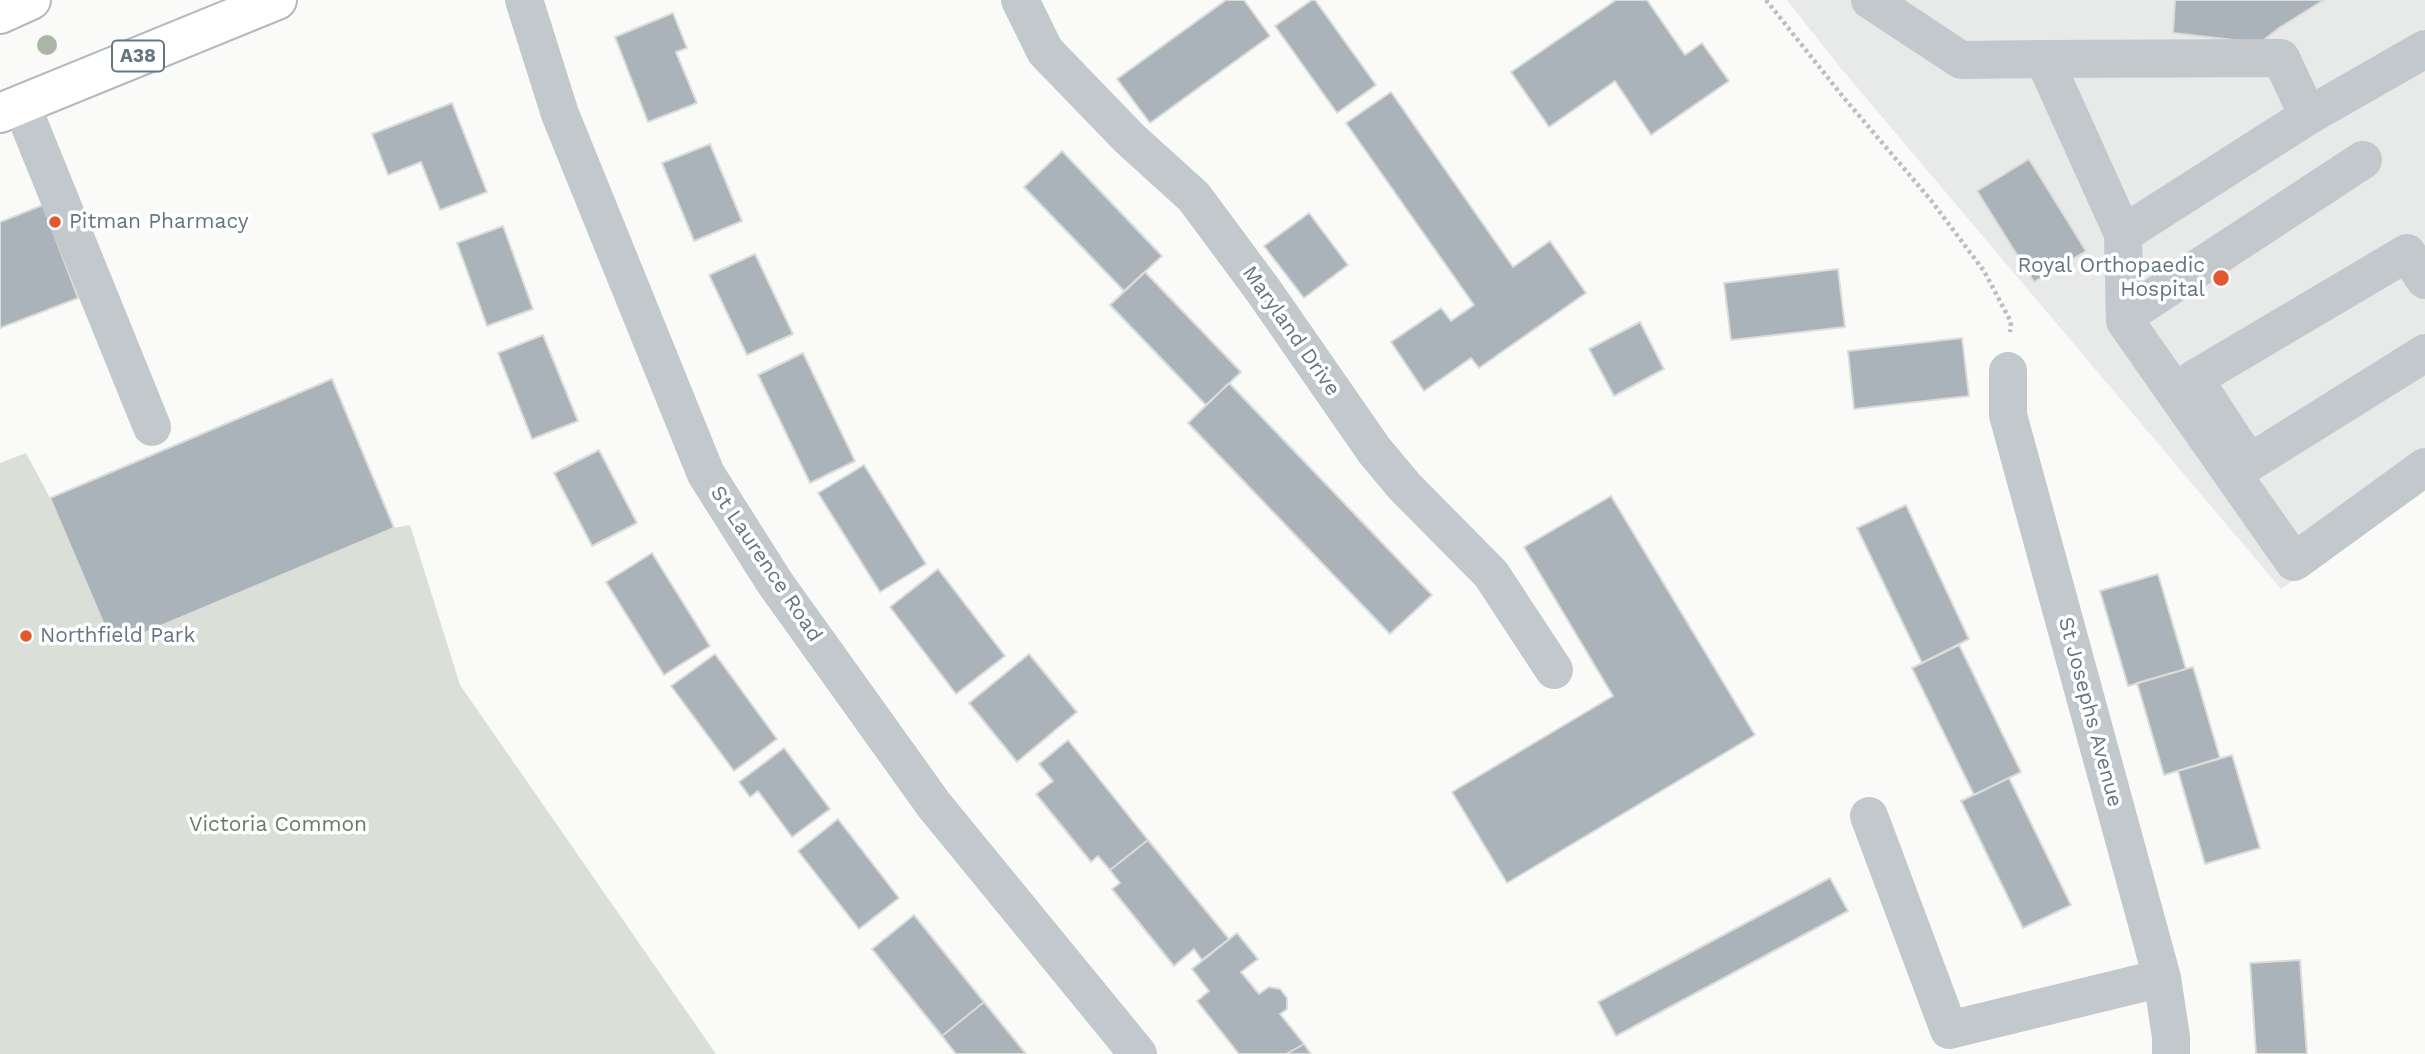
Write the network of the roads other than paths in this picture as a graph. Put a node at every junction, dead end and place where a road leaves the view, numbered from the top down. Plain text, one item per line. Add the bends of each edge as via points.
1 (31, 0) edge
2 (277, 0) edge
3 (524, 0) edge
4 (1020, 0) edge
5 (1870, 0) edge
6 (0, 14) edge
7 (2425, 49) edge
8 (2044, 59) junction
9 (10, 108) edge
10 (2308, 116) junction
11 (2363, 160) dead end
12 (2144, 227) junction
13 (2425, 280) edge
14 (2125, 316) junction
15 (2425, 353) edge
16 (2008, 371) road end
17 (2185, 385) junction
18 (152, 427) dead end
19 (2425, 467) edge
20 (1554, 670) dead end
21 (1869, 817) dead end
22 (2162, 978) junction
23 (1954, 1042) edge
24 (1138, 1054) edge
25 (2171, 1054) edge

1 - 6 highway
2 - 9 highway, A38
3 - 24 street, St Laurence Road via 560,114 706,474 775,583 934,805
4 - 20 street, Maryland Drive via 1045,51 1194,197 1374,450 1491,574
5 - 8 street via 1961,60
7 - 10 street
8 - 10 street via 2281,58
8 - 12 street
9 - 18 street
10 - 12 street
11 - 14 street
12 - 14 street
13 - 17 street via 2407,253
14 - 17 street
15 - 17 street via 2249,463
16 - 22 street, St Josephs Avenue via 2008,415
17 - 19 street via 2294,562
21 - 23 street
22 - 23 street
22 - 25 street, St Josephs Avenue

